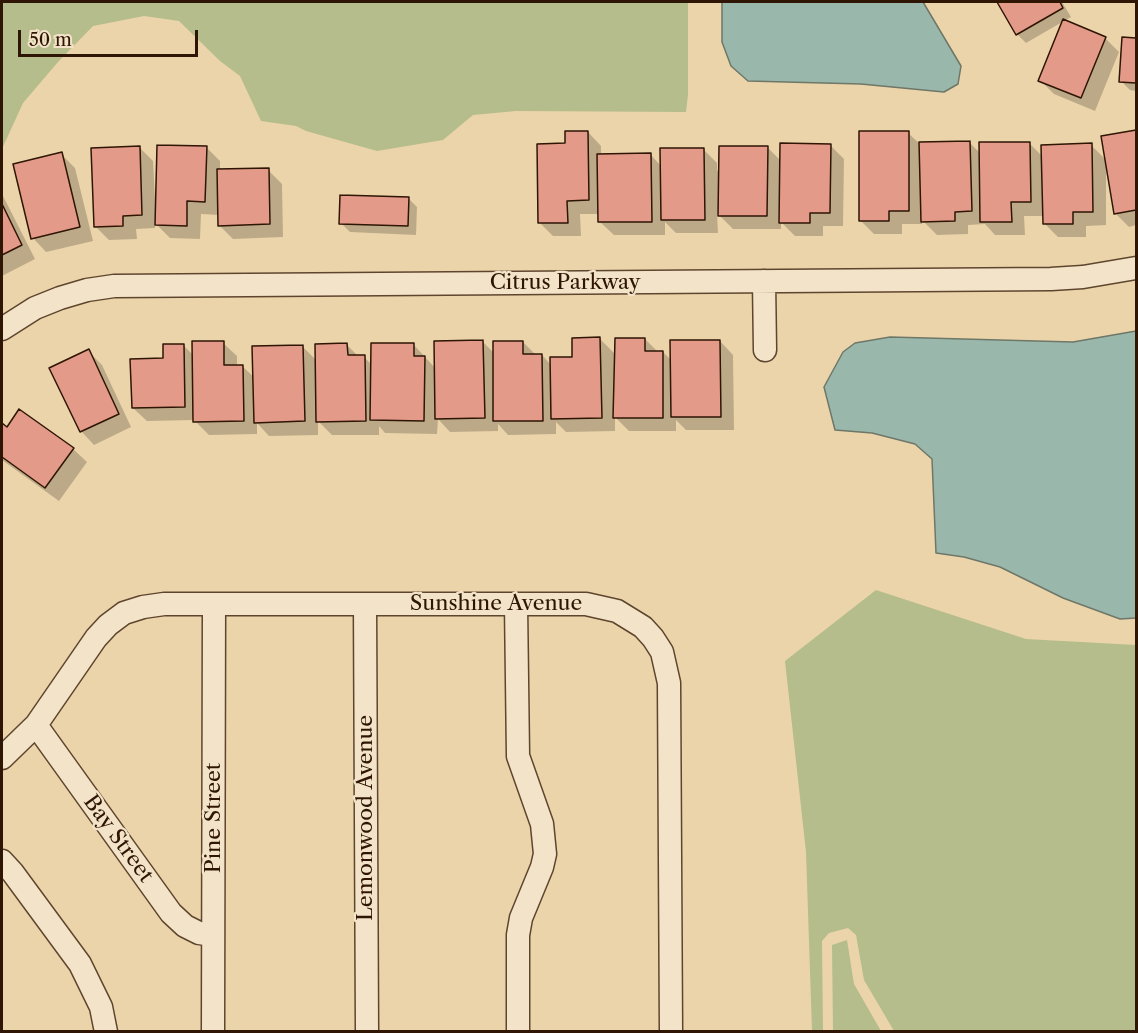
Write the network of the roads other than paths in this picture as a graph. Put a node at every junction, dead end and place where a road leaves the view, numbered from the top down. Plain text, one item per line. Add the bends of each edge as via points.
1 (1137, 268) edge
2 (764, 281) junction
3 (2, 329) edge
4 (765, 350) dead end
5 (365, 603) junction
6 (516, 603) junction
7 (214, 604) junction
8 (36, 725) junction
9 (2, 758) edge
10 (2, 861) edge
11 (213, 935) junction
12 (106, 1032) edge
13 (213, 1032) edge
14 (367, 1032) edge
15 (518, 1032) edge
16 (671, 1032) edge

1 - 2 street, Citrus Parkway via 1052,279
2 - 3 street, Citrus Parkway via 114,286 60,298 34,308
2 - 4 street
5 - 6 street, Sunshine Avenue
5 - 7 street, Sunshine Avenue
5 - 14 street, Lemonwood Avenue
6 - 15 street via 518,756 542,824 545,854 518,935
6 - 16 street, Sunshine Avenue via 603,606 643,627 662,652 669,683
7 - 8 street, Sunshine Avenue via 164,604 124,614 96,638
7 - 11 street, Pine Street
8 - 9 street, Sunshine Avenue
8 - 11 street, Bay Street via 171,913 185,926
10 - 12 street via 80,964 101,1007
11 - 13 street, Pine Street

